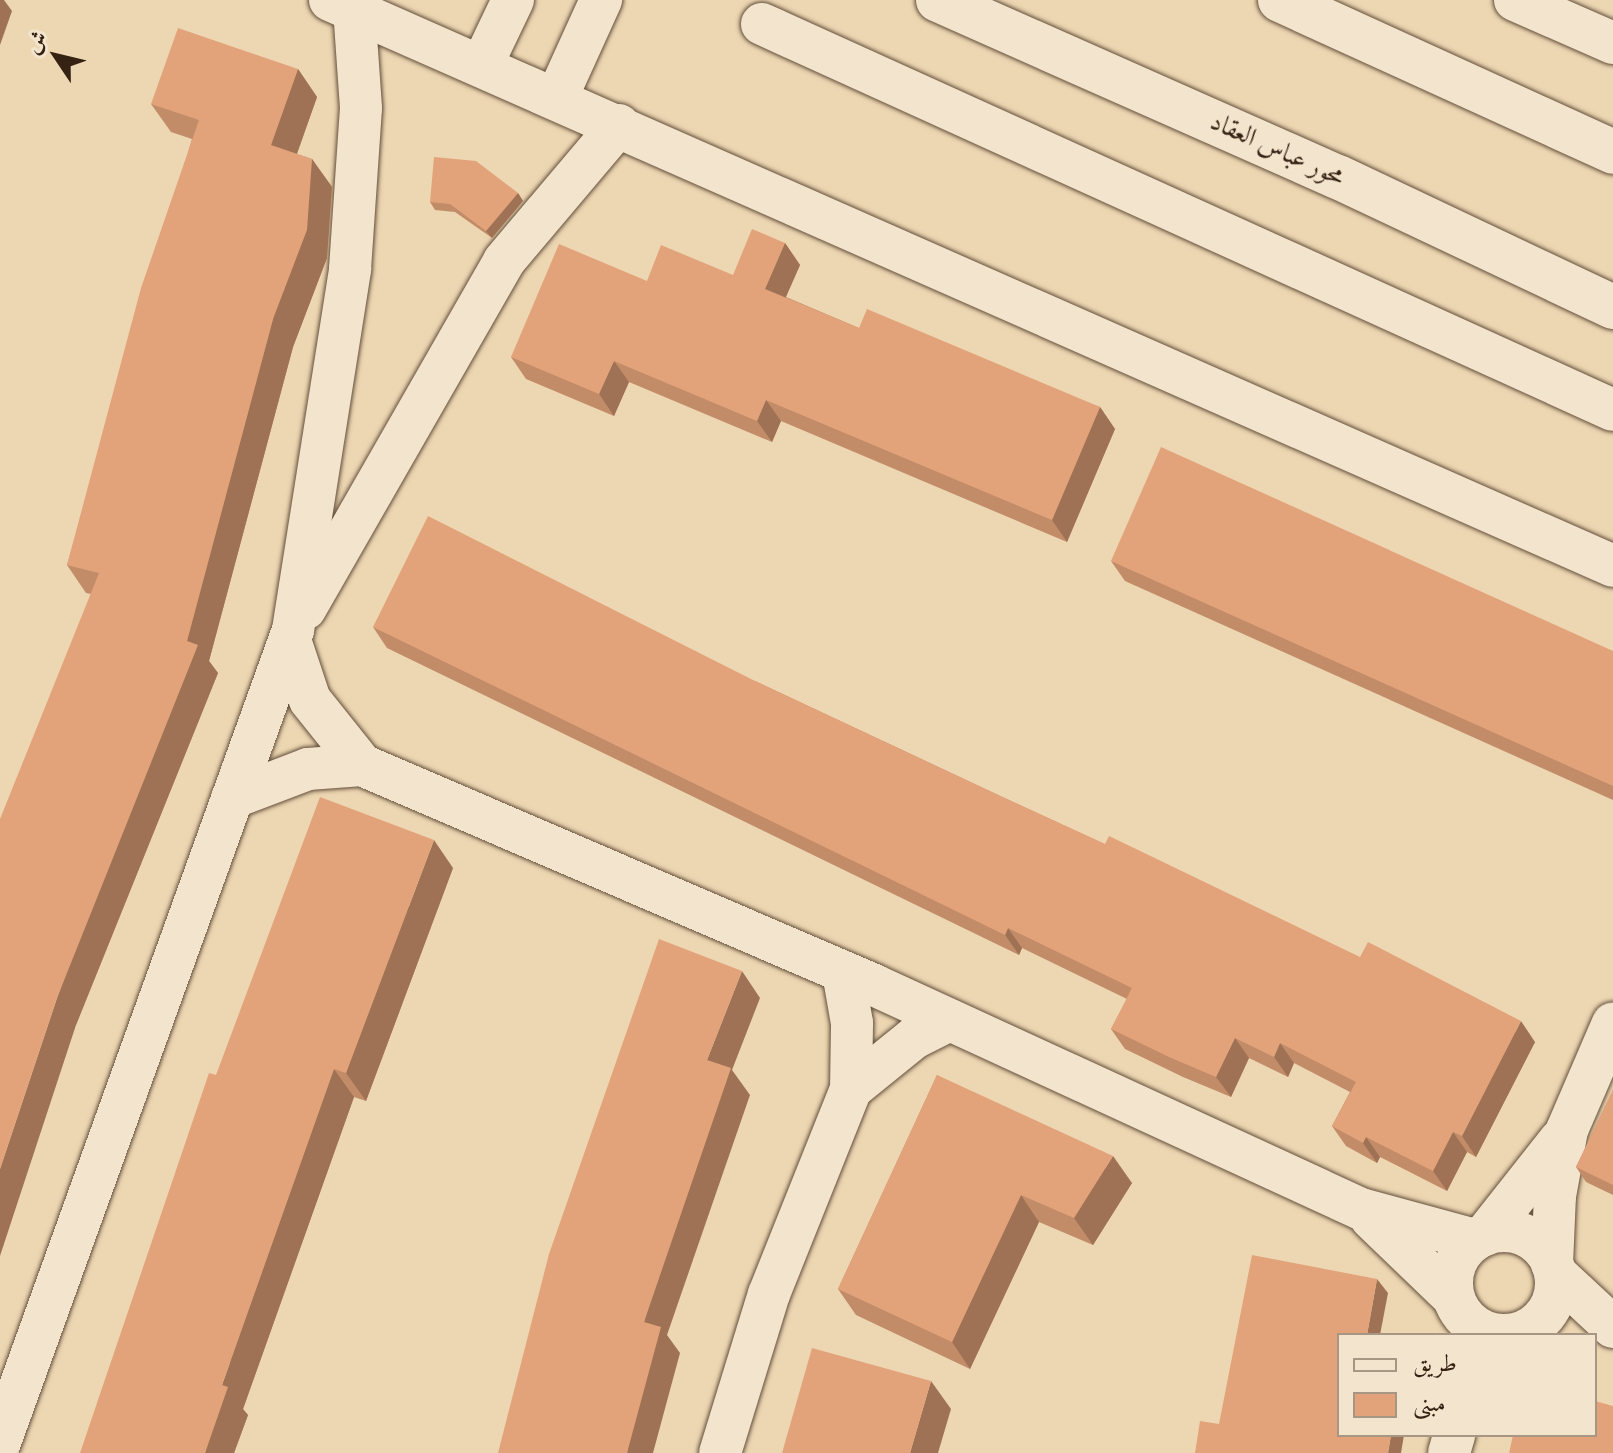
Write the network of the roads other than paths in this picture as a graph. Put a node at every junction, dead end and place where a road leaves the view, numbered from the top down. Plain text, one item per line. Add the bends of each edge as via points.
1 (513, 0) edge
2 (601, 0) edge
3 (938, 0) edge
4 (1280, 0) edge
5 (1515, 0) edge
6 (342, 4) edge
7 (762, 24) dead end
8 (1613, 43) edge
9 (482, 65) junction
10 (557, 97) junction
11 (619, 125) junction
12 (1613, 152) edge
13 (1613, 307) edge
14 (1613, 410) edge
15 (1613, 566) edge
16 (291, 635) junction
17 (362, 765) junction
18 (232, 798) junction
19 (843, 972) junction
20 (950, 1020) junction
21 (1613, 1023) edge
22 (851, 1089) junction
23 (1567, 1130) junction
24 (1361, 1209) junction
25 (1480, 1237) junction
26 (1554, 1269) junction
27 (1457, 1313) edge
28 (1613, 1327) edge
29 (1529, 1329) edge
30 (1565, 1333) edge
31 (0, 1442) edge
32 (720, 1453) edge

1 - 9 street
2 - 10 street
3 - 13 main road, محور عباس العقاد via 1338,177
4 - 12 main road
5 - 8 street
6 - 9 street
6 - 16 street via 361,108 350,269
7 - 14 street
9 - 10 street
10 - 11 street
11 - 15 street
11 - 16 street via 504,261
16 - 17 street via 310,700
16 - 18 street
17 - 18 street via 308,769
17 - 19 street
18 - 31 street
19 - 20 street
19 - 22 street via 852,1023
20 - 22 street via 914,1038
20 - 24 street
21 - 23 street
22 - 32 street via 769,1294
23 - 25 street
23 - 26 street via 1555,1196
24 - 25 street
24 - 27 street
25 - 26 street via 1524,1235 1541,1247
25 - 27 street via 1455,1265
26 - 28 street
26 - 29 street via 1553,1301
27 - 29 street via 1489,1333
29 - 30 street

